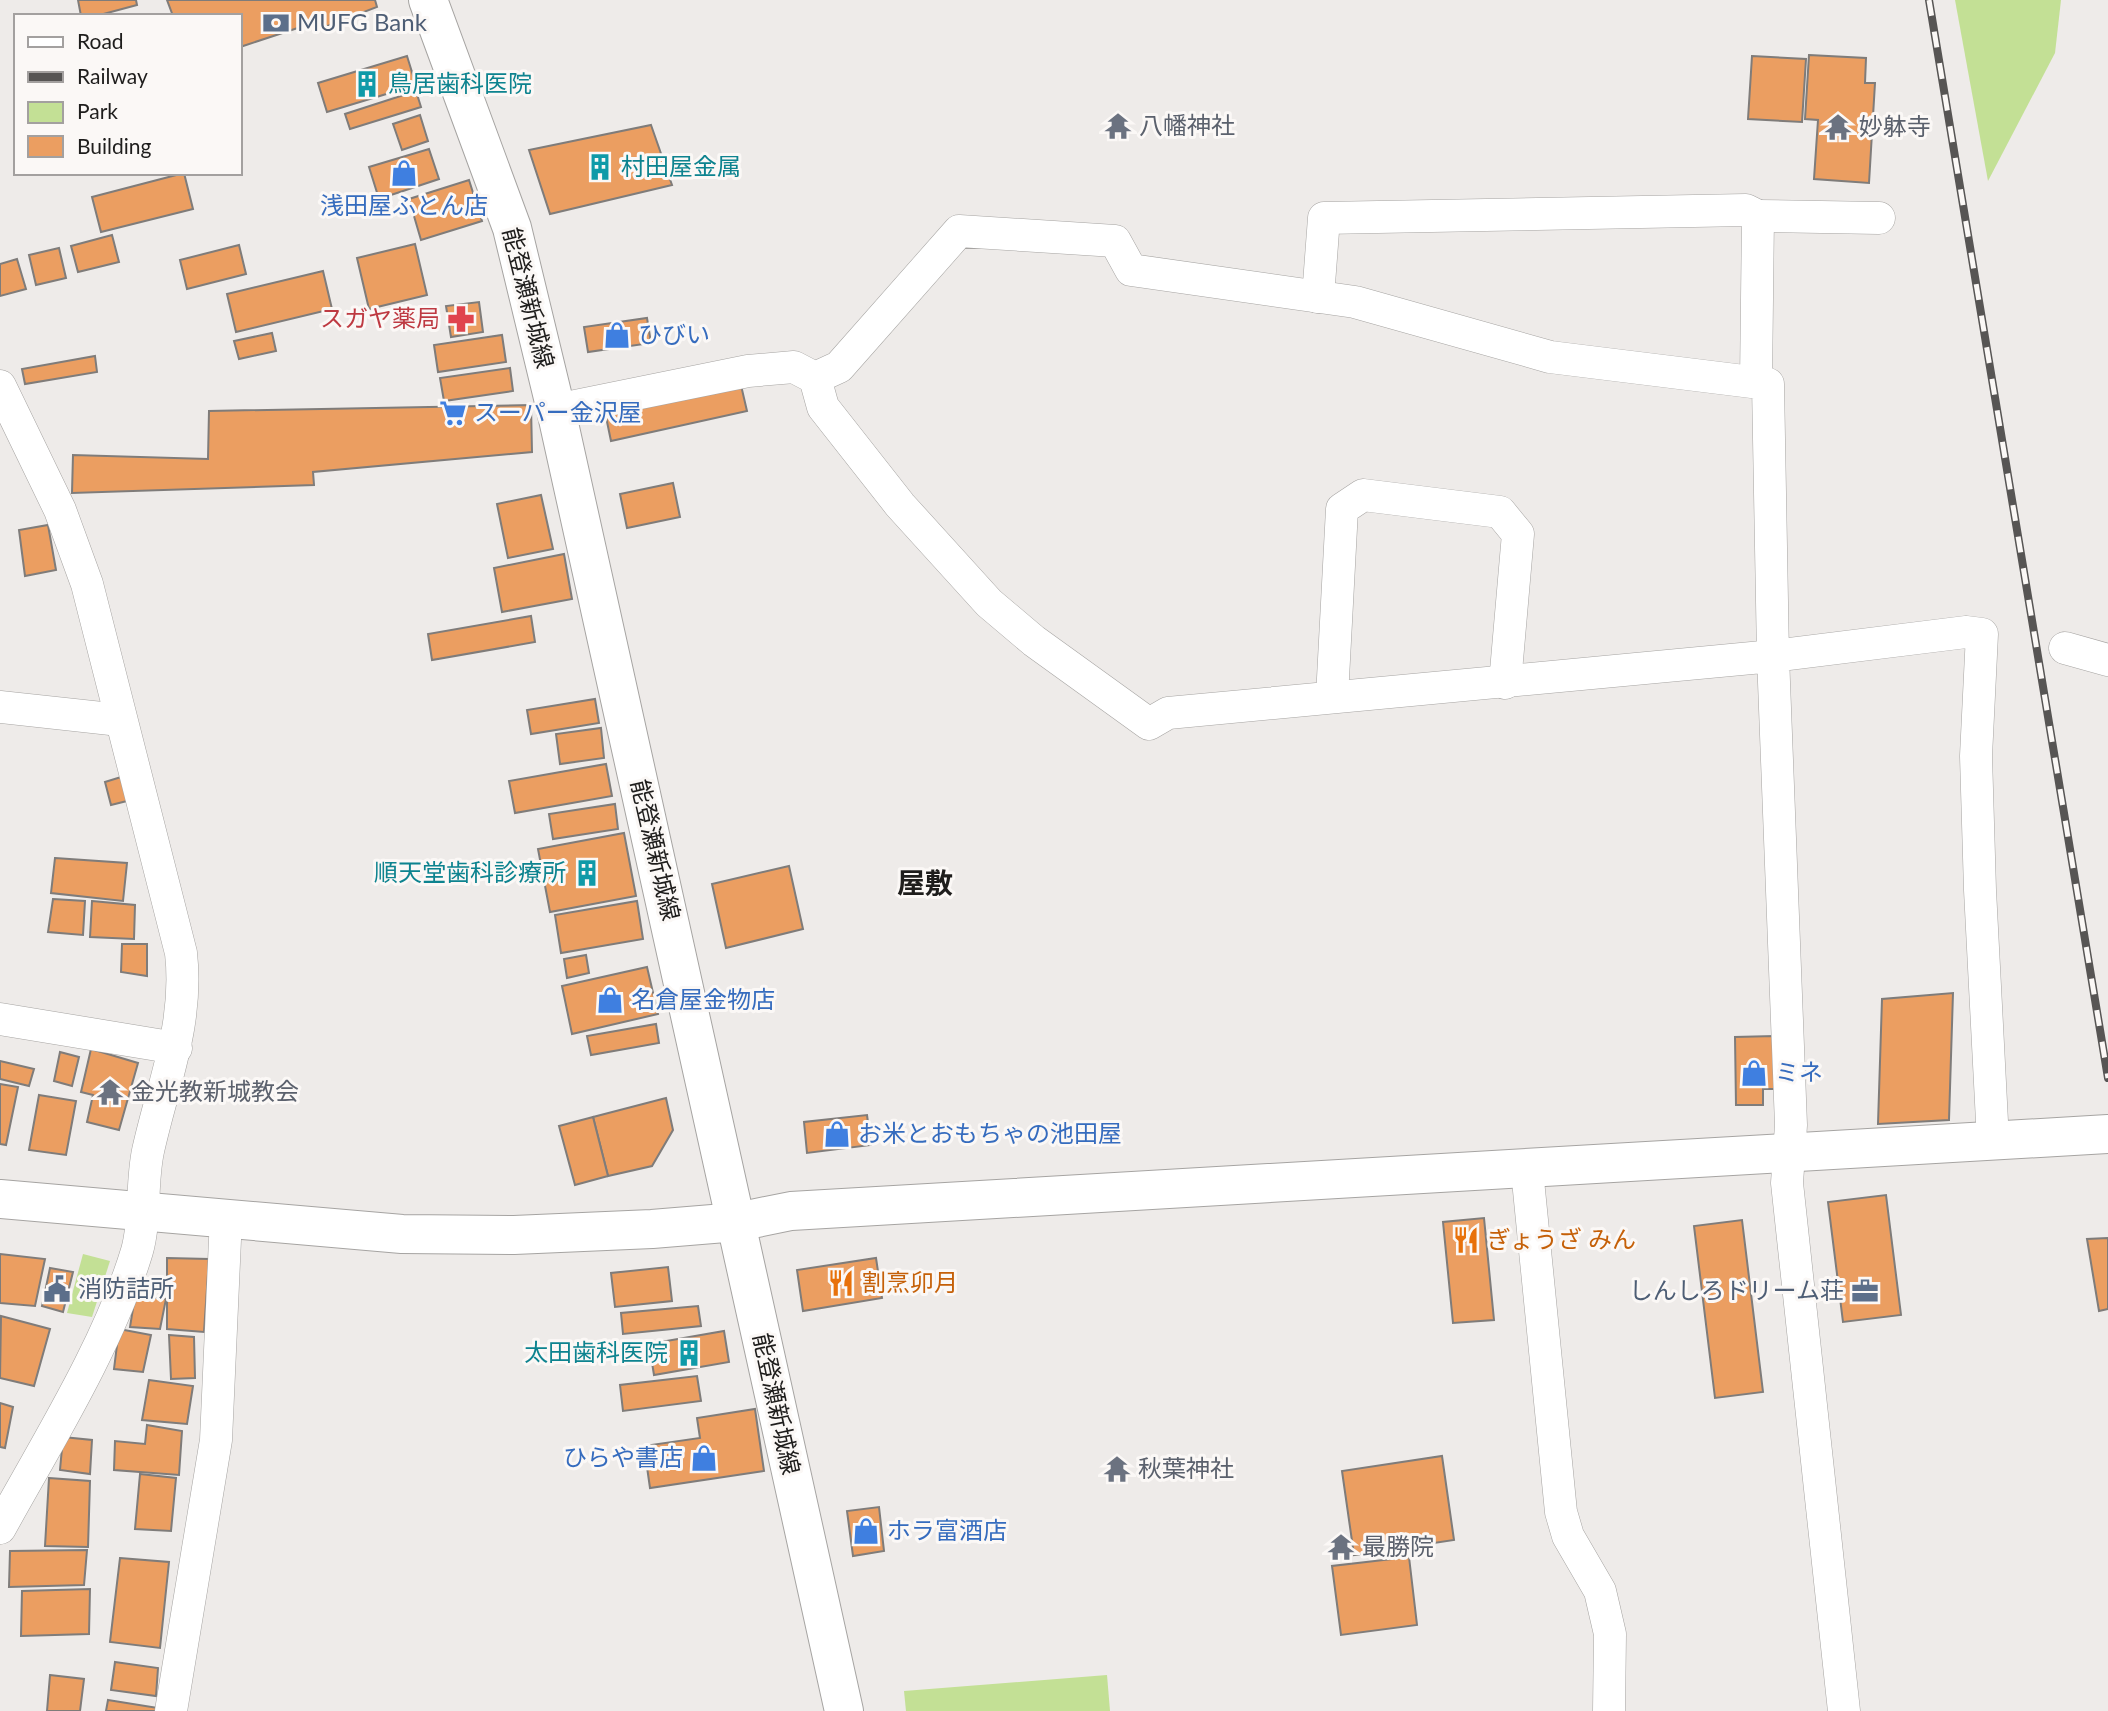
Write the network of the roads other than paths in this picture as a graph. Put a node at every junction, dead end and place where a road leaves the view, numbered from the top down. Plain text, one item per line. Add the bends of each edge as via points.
1 (428, 0) edge
2 (1758, 216) junction
3 (1878, 218) dead end
4 (1318, 297) junction
5 (815, 378) junction
6 (1756, 382) junction
7 (0, 386) edge
8 (556, 410) junction
9 (2065, 648) dead end
10 (1773, 656) junction
11 (2108, 660) edge
12 (1505, 683) junction
13 (1332, 697) junction
14 (0, 707) edge
15 (120, 720) junction
16 (0, 1019) edge
17 (176, 1048) junction
18 (2108, 1134) edge
19 (1993, 1141) junction
20 (1789, 1155) junction
21 (1527, 1170) junction
22 (0, 1199) edge
23 (143, 1211) junction
24 (226, 1217) junction
25 (737, 1222) junction
26 (0, 1528) edge
27 (171, 1711) edge
28 (844, 1711) edge
29 (1609, 1711) edge
30 (1844, 1711) edge

1 - 8 street, 能登瀬新城線 via 512,228
2 - 3 street
2 - 4 street via 1746,210 1324,218
2 - 6 street
4 - 5 street via 1131,270 1115,241 959,232 839,367
4 - 6 street via 1355,302 1550,357
5 - 8 street via 794,367 748,371
5 - 13 street via 823,407 900,505 989,603 1149,724 1168,713
6 - 10 street via 1768,384
7 - 15 street via 60,510 87,584
8 - 25 street, 能登瀬新城線
9 - 11 street
10 - 12 street
10 - 19 street via 1966,632 1982,634 1976,755
10 - 20 street
12 - 13 street
12 - 13 street via 1518,534 1500,512 1363,495 1342,509
14 - 15 street
15 - 17 street via 181,953 185,988
16 - 17 street
17 - 23 street via 148,1153
18 - 19 street
19 - 20 street
20 - 21 street
20 - 30 street via 1787,1183
21 - 25 street via 791,1211
21 - 29 street via 1561,1512 1567,1536 1600,1591 1609,1634
22 - 23 street
23 - 24 street
23 - 26 street via 137,1250 113,1312 66,1410
24 - 25 street via 402,1234 514,1235
24 - 27 street via 216,1440
25 - 28 street, 能登瀬新城線

